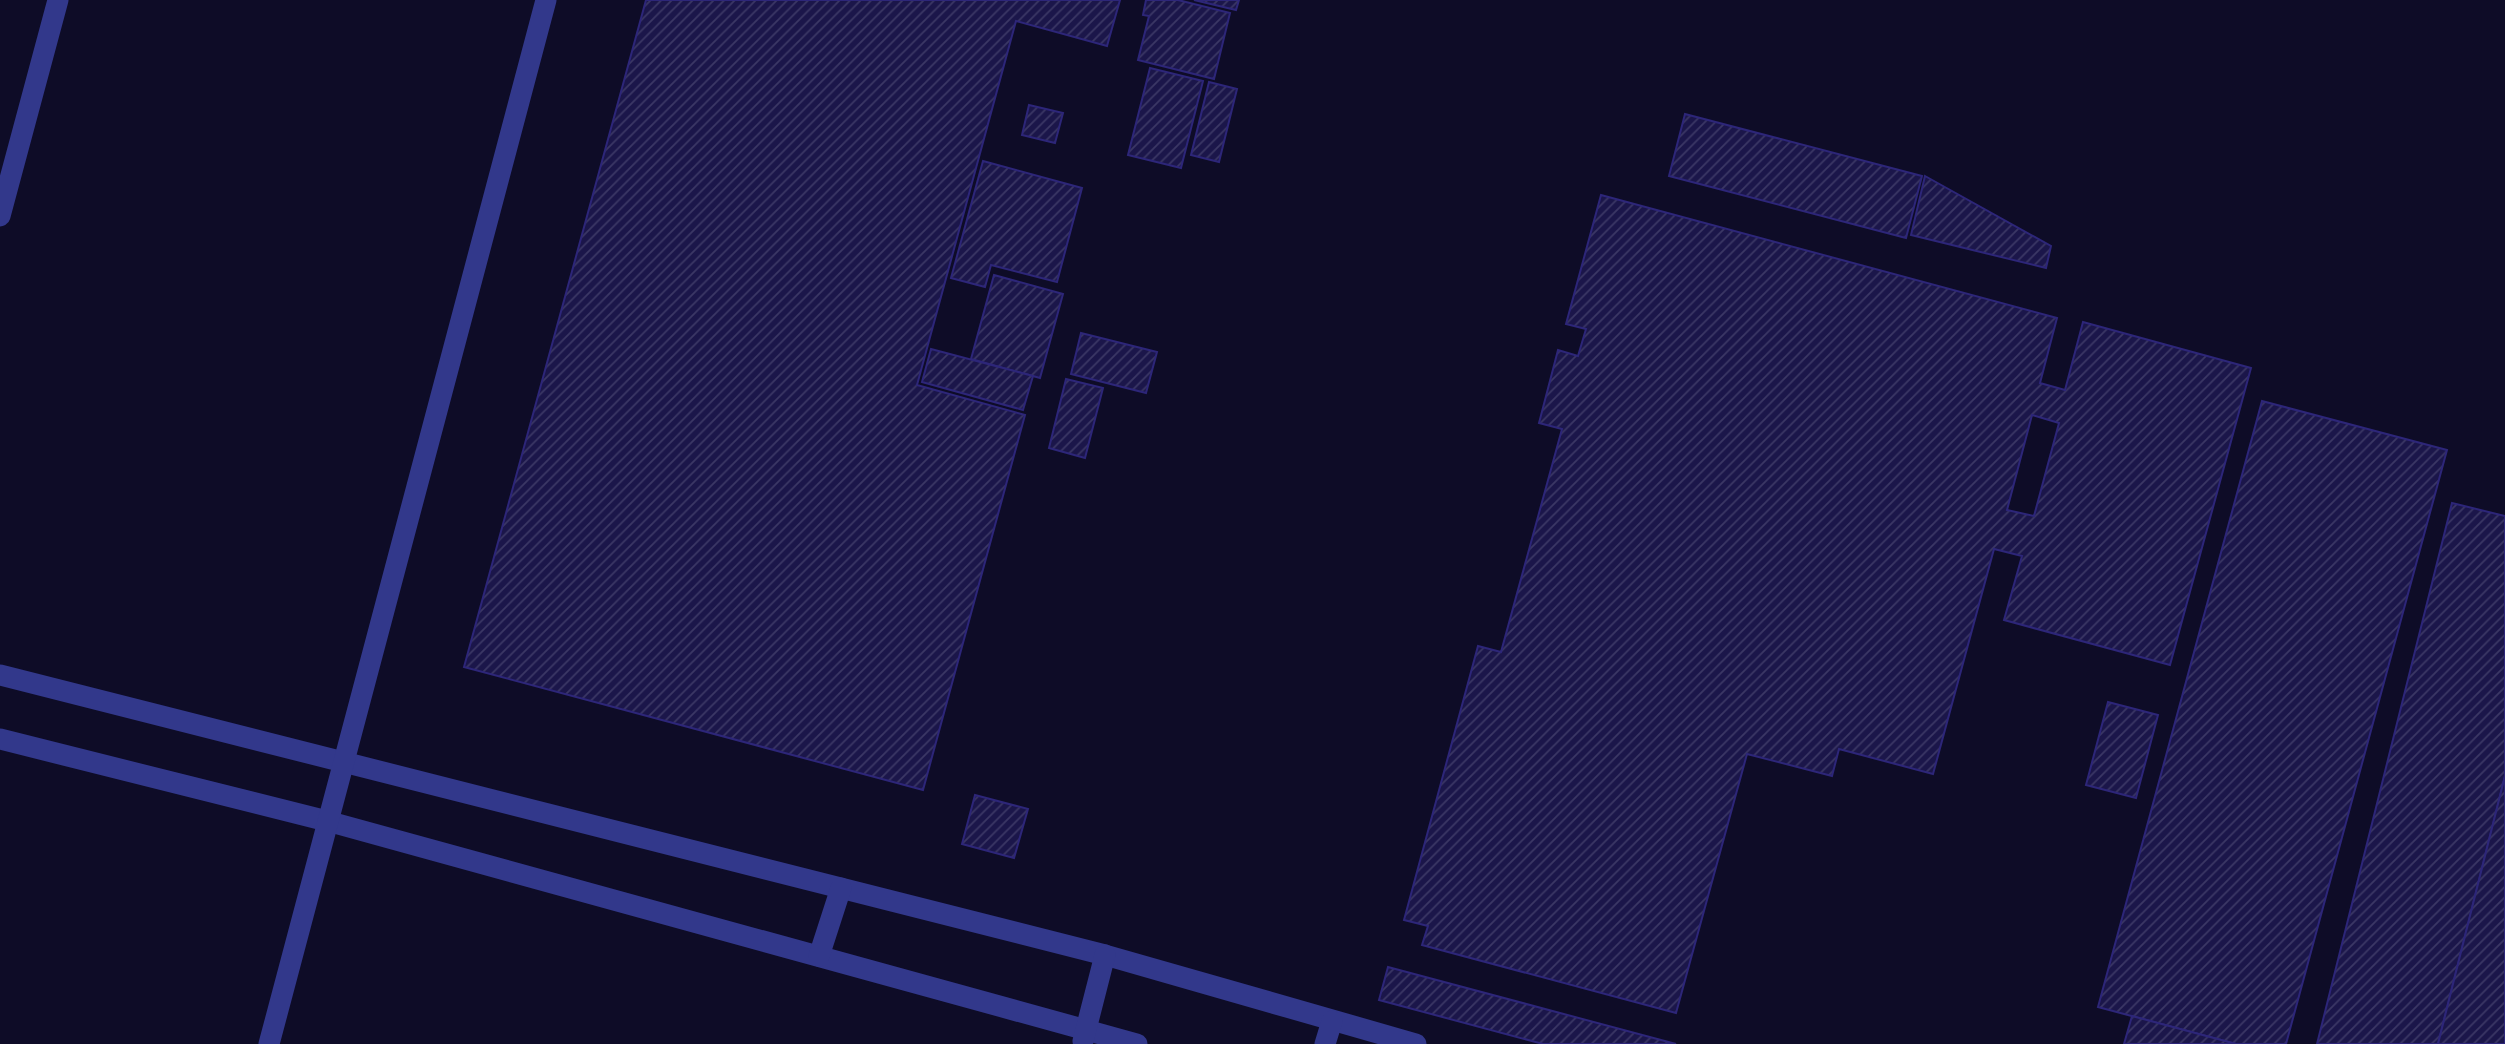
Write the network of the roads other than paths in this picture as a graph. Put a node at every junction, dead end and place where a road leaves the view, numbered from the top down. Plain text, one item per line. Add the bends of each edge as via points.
1 (58, 0) edge
2 (546, 0) edge
3 (0, 216) edge
4 (0, 675) edge
5 (0, 739) edge
6 (343, 763) junction
7 (327, 821) junction
8 (841, 888) junction
9 (1105, 955) junction
10 (819, 956) junction
11 (1332, 1021) junction
12 (1084, 1037) edge
13 (269, 1044) edge
14 (1137, 1044) edge
15 (1325, 1044) edge
16 (1416, 1044) edge

1 - 3 street
2 - 6 street
4 - 6 street
5 - 7 street
6 - 7 street
6 - 8 street
7 - 10 street
7 - 13 street
8 - 9 street
8 - 10 street
9 - 11 street
9 - 12 street
10 - 12 street
11 - 15 street
11 - 16 street
12 - 14 street

